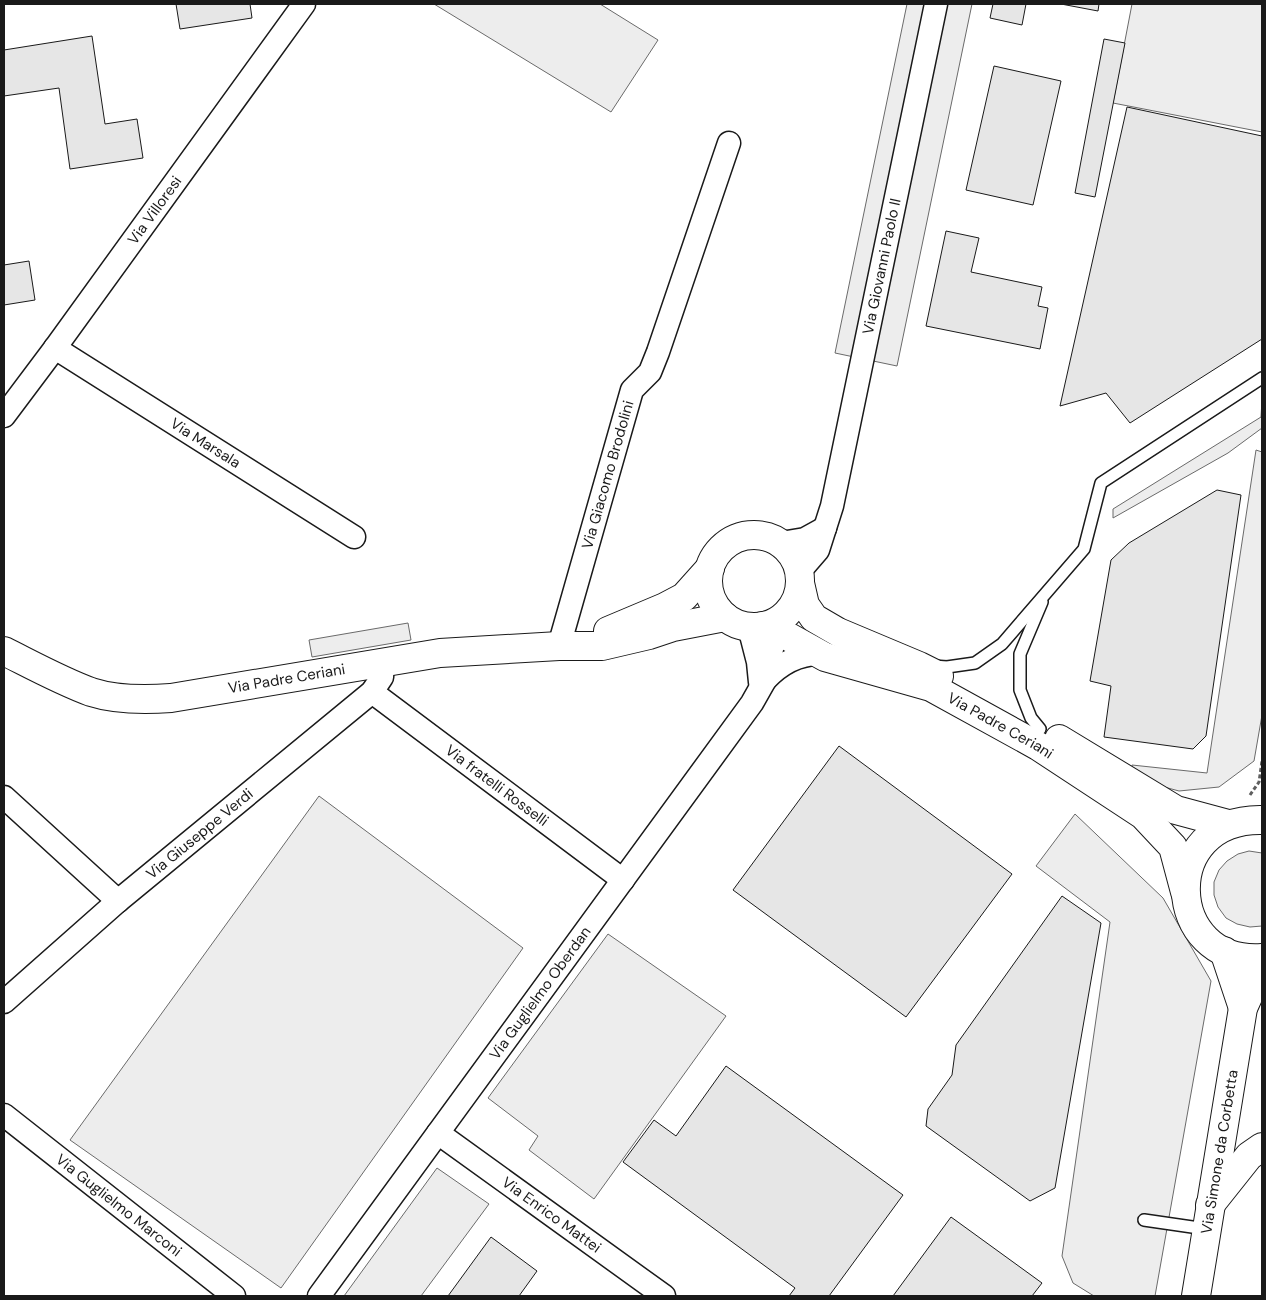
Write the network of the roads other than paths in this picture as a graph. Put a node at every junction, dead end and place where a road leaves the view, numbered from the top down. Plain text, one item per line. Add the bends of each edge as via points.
1 (304, 4) edge
2 (936, 4) edge
3 (729, 143) dead end
4 (55, 348) junction
5 (1262, 378) edge
6 (4, 416) edge
7 (825, 528) junction
8 (354, 537) dead end
9 (781, 543) junction
10 (710, 568) junction
11 (800, 578) junction
12 (1047, 591) junction
13 (759, 624) junction
14 (568, 646) junction
15 (4, 651) edge
16 (819, 654) junction
17 (383, 662) junction
18 (920, 666) junction
19 (763, 684) junction
20 (372, 692) junction
21 (1040, 729) junction
22 (4, 796) edge
23 (1250, 817) edge
24 (623, 880) junction
25 (1185, 892) junction
26 (118, 901) junction
27 (1224, 952) junction
28 (1262, 958) edge
29 (1262, 966) edge
30 (4, 1002) edge
31 (1243, 1008) junction
32 (4, 1115) edge
33 (438, 1133) junction
34 (1262, 1147) edge
35 (1208, 1217) junction
36 (1144, 1220) dead end
37 (234, 1296) edge
38 (319, 1296) edge
39 (664, 1296) edge
40 (1196, 1296) edge

1 - 4 street, Via Villoresi
2 - 7 street, Via Giovanni Paolo II
3 - 14 street, Via Giacomo Brodolini via 658,352 650,372 632,390
4 - 6 street, Via Villoresi
4 - 8 street, Via Marsala
5 - 12 lane via 1101,483 1084,549
7 - 9 street via 805,539
7 - 11 street, Via Giovanni Paolo II via 818,550
9 - 10 street via 759,535 737,538 719,551
9 - 11 street via 796,561
10 - 13 street via 708,582 716,607
10 - 14 street, Via Padre Ceriani via 684,597
11 - 13 street via 795,602
11 - 18 street, Via Padre Ceriani via 805,605 814,618 838,632
12 - 18 lane via 1002,644 975,663
12 - 21 lane via 1020,654 1020,690 1031,718
13 - 14 street, Via Padre Ceriani via 673,627 610,644
13 - 16 street, Via Padre Ceriani
13 - 19 street via 758,662
14 - 17 street, Via Padre Ceriani via 440,653
15 - 17 street, Via Padre Ceriani via 92,692 147,700
16 - 19 street, Via Guglielmo Oberdan via 807,654 788,661
16 - 25 street, Via Padre Ceriani via 931,687 1038,746 1143,815 1173,847
17 - 20 street, Via Giuseppe Verdi via 382,677
18 - 21 street, Via Padre Ceriani
19 - 24 street, Via Guglielmo Oberdan
20 - 24 street, Via fratelli Rosselli
20 - 26 street, Via Giuseppe Verdi
21 - 23 street, Via Padre Ceriani via 1176,810
22 - 26 street
23 - 25 street via 1213,833 1201,844 1186,875
24 - 33 street, Via Guglielmo Oberdan
25 - 27 street, Via Padre Ceriani via 1190,914 1201,933
26 - 30 street, Via Giuseppe Verdi
27 - 28 street
27 - 31 street, Via Simone da Corbetta
29 - 31 street, Via Simone da Corbetta
31 - 35 street, Via Simone da Corbetta
32 - 37 street, Via Guglielmo Marconi
33 - 38 street, Via Guglielmo Oberdan
33 - 39 street, Via Enrico Mattei
34 - 35 street via 1250,1156
35 - 36 lane
35 - 40 street, Via Simone da Corbetta

